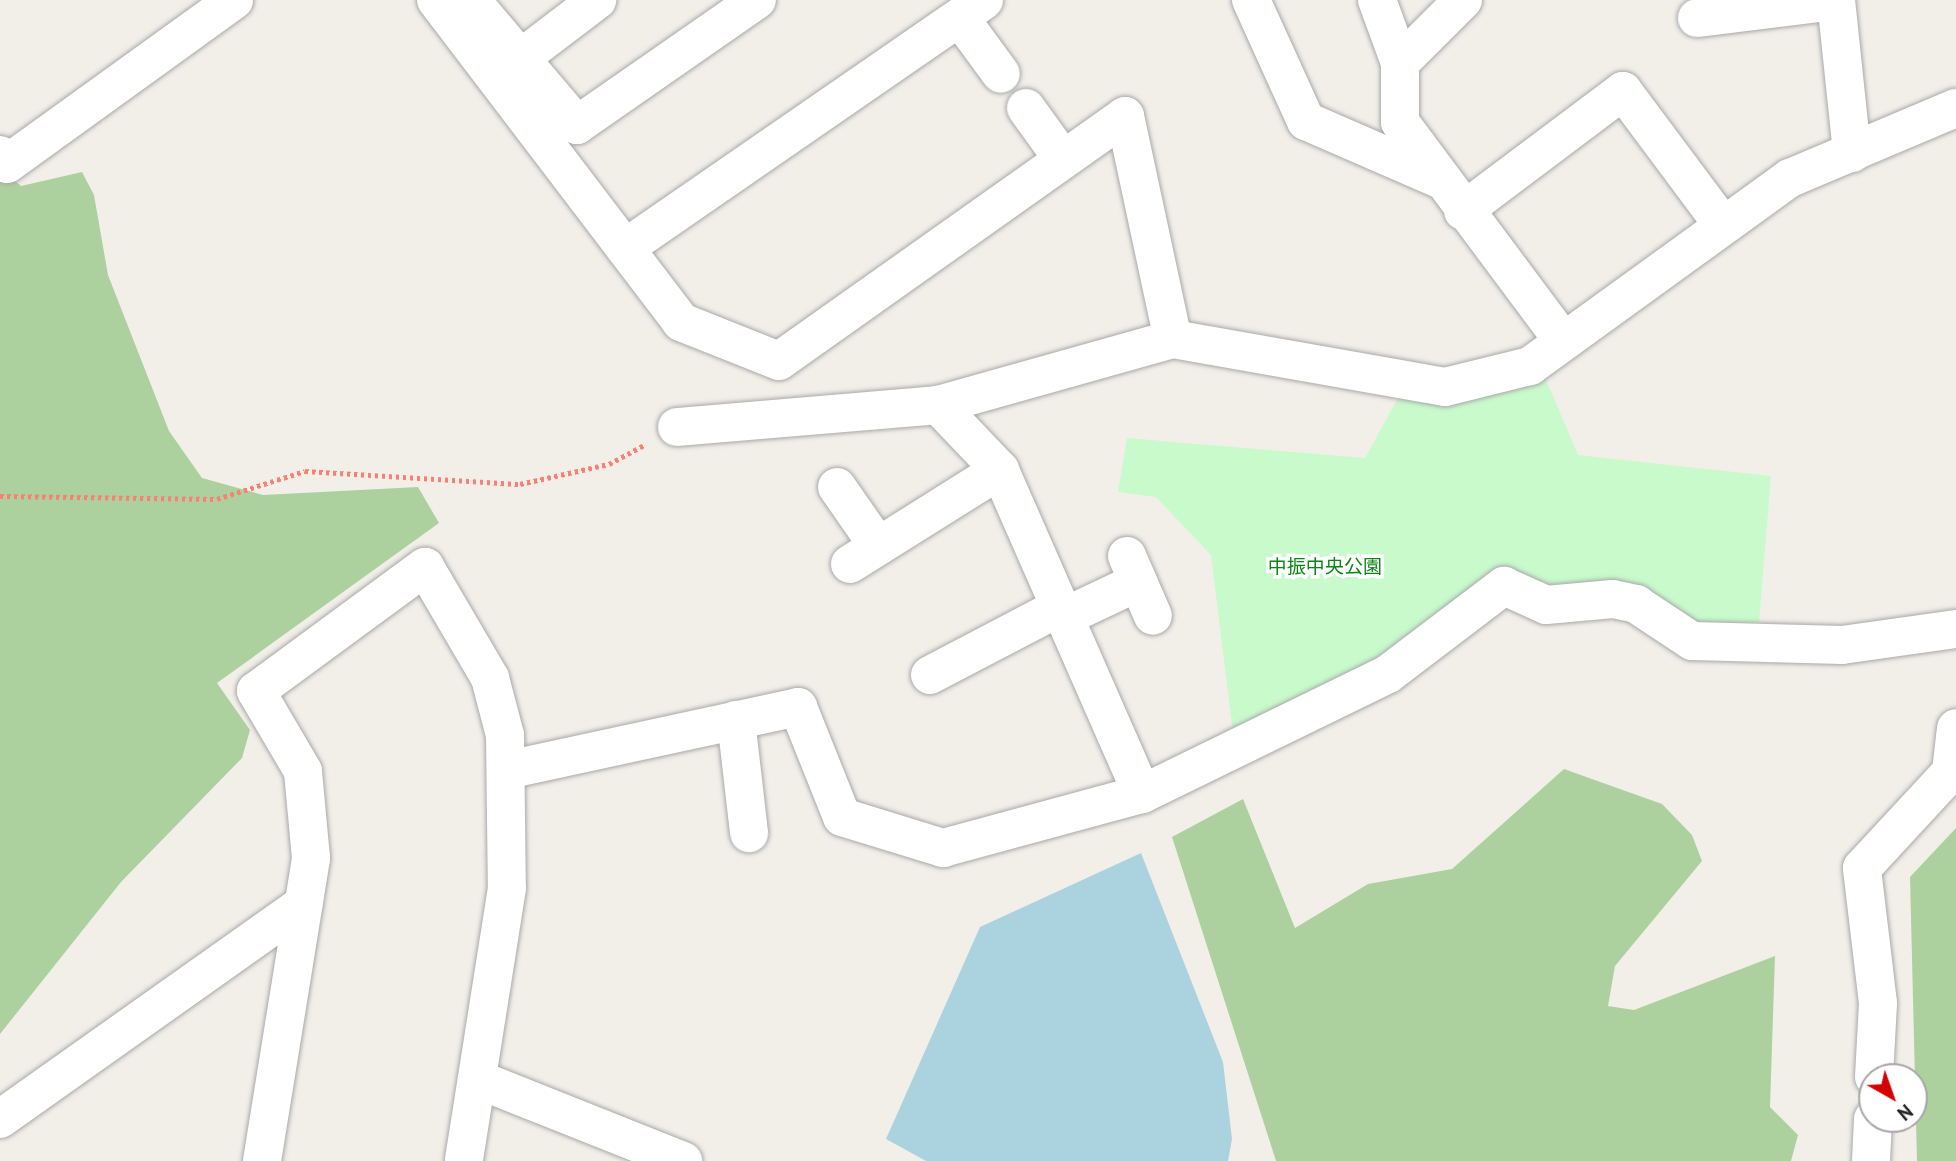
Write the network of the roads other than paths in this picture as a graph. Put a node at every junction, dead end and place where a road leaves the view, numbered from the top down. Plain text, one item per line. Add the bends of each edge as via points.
1 (234, 0) edge
2 (436, 0) edge
3 (471, 0) edge
4 (597, 0) edge
5 (757, 0) edge
6 (1251, 0) edge
7 (1377, 0) edge
8 (1463, 0) edge
9 (1835, 0) edge
10 (972, 9) edge
11 (1697, 18) dead end
12 (521, 58) junction
13 (1400, 64) junction
14 (1001, 74) dead end
15 (1026, 108) dead end
16 (1956, 108) edge
17 (1852, 153) junction
18 (0, 155) edge
19 (1062, 158) junction
20 (1455, 197) junction
21 (1722, 224) junction
22 (625, 248) junction
23 (1174, 339) junction
24 (1563, 341) junction
25 (938, 405) junction
26 (677, 427) road end
27 (1000, 470) junction
28 (837, 486) dead end
29 (1062, 612) junction
30 (1153, 616) dead end
31 (1956, 629) edge
32 (930, 675) dead end
33 (736, 720) junction
34 (1956, 728) edge
35 (507, 770) junction
36 (1142, 794) junction
37 (748, 833) dead end
38 (304, 904) junction
39 (1875, 1063) edge
40 (477, 1079) junction
41 (0, 1119) edge
42 (1872, 1133) edge
43 (261, 1161) edge
44 (464, 1161) edge
45 (683, 1161) edge
46 (1871, 1161) edge

1 - 18 street via 7,164
2 - 22 street
3 - 12 street
4 - 12 street
5 - 12 street via 577,125
6 - 20 street via 1306,121
7 - 13 street
8 - 13 street
9 - 11 street
9 - 17 street
10 - 14 street
10 - 22 street
13 - 20 street via 1400,122
15 - 19 street
16 - 17 street
17 - 21 street via 1790,178
19 - 22 street via 779,361 681,322
19 - 23 street via 1125,116
20 - 21 street via 1623,91
20 - 24 street
21 - 24 street
23 - 24 street via 1444,387 1530,366
23 - 25 street
25 - 26 street
25 - 27 street
27 - 28 street via 864,555
27 - 29 street
29 - 30 street via 1133,569
29 - 32 street
29 - 36 street
31 - 36 street via 1842,645 1692,641 1636,604 1613,599 1546,605 1504,586 1388,674
33 - 35 street
33 - 36 street via 798,707 842,817 943,848
33 - 37 street
34 - 39 street via 1951,772 1862,868 1878,1003
35 - 38 street via 490,678 425,567 256,691 303,771 312,858
35 - 40 street via 507,888
38 - 41 street
38 - 43 street
40 - 44 street
40 - 45 street
42 - 46 street

